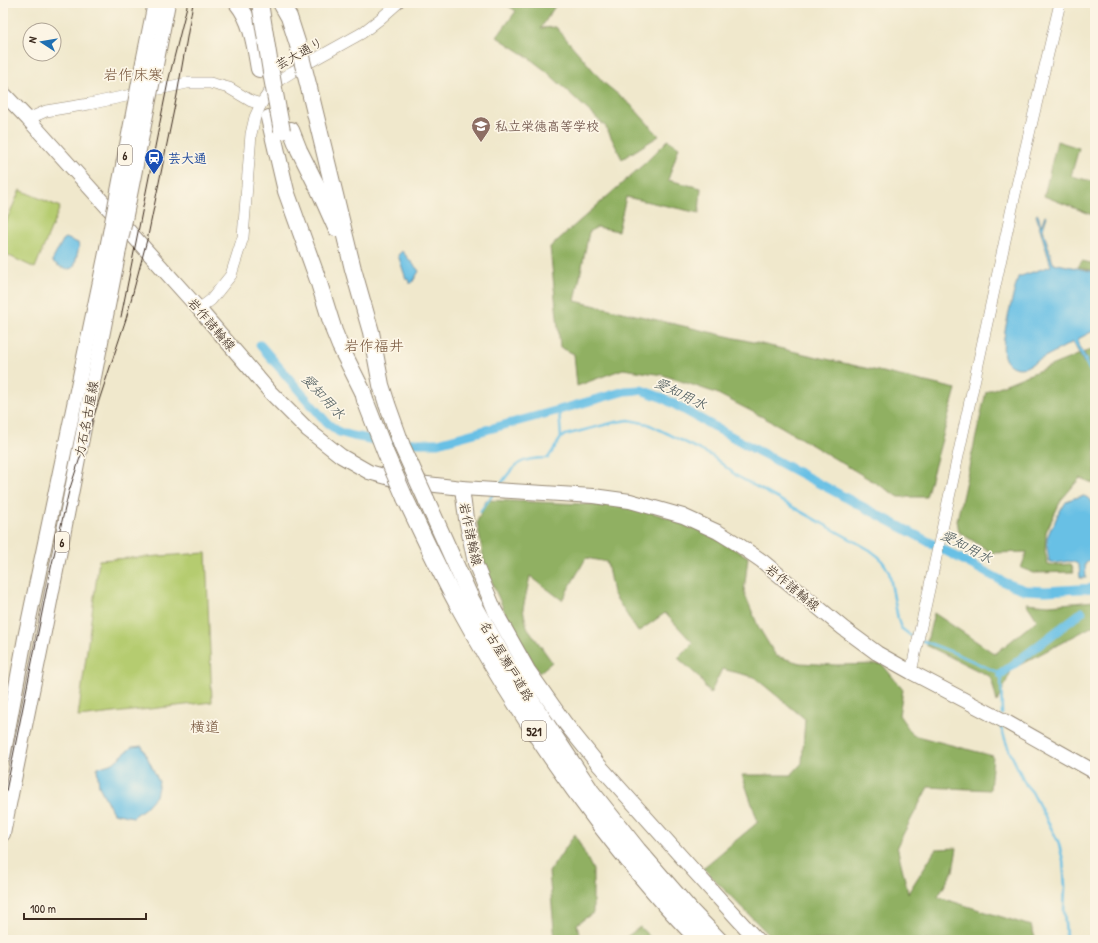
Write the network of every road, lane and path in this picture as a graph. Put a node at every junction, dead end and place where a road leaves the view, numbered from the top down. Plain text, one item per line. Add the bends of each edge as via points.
1 (155, 3) edge
2 (168, 3) edge
3 (237, 3) edge
4 (260, 3) edge
5 (267, 3) edge
6 (281, 3) edge
7 (398, 3) edge
8 (1060, 3) edge
9 (150, 63) junction
10 (3, 93) edge
11 (261, 104) junction
12 (28, 119) junction
13 (286, 130) junction
14 (113, 249) junction
15 (353, 269) junction
16 (318, 280) junction
17 (199, 309) junction
18 (462, 488) junction
19 (911, 672) junction
20 (3, 757) edge
21 (1095, 772) edge
22 (3, 834) edge
23 (699, 940) edge
24 (719, 940) edge
25 (758, 940) edge

1 - 9 main road, 力石名古屋線 / 6
2 - 9 main road, 力石名古屋線 / 6
3 - 16 highway via 250,26 286,191
4 - 13 highway, bridge via 272,78
5 - 13 highway via 286,115
6 - 15 highway, bridge via 289,17 298,45
7 - 11 street, 芸大通り via 362,34 276,82
8 - 19 street via 1017,185
9 - 14 main road, 力石名古屋線 / 6, bridge
10 - 12 main road, 岩作諸輪線
11 - 12 street via 229,88 210,83 187,83 46,111
11 - 17 street, 芸大通り via 251,134 243,236 231,275 212,300
12 - 17 main road, 岩作諸輪線
13 - 15 highway via 319,190
13 - 16 highway
14 - 20 main road, 力石名古屋線 / 6 via 25,638
14 - 22 main road, 力石名古屋線 / 6 via 44,637
15 - 24 highway, 名古屋瀬戸道路 / 521, bridge via 371,332 381,385 402,446 472,602 505,660 591,790 638,850
16 - 23 highway, 名古屋瀬戸道路 / 521, bridge via 334,331 364,396 405,498 460,609 494,668 538,739 581,800 627,860
17 - 18 main road, 岩作諸輪線 via 272,393 308,430 341,456 369,472 401,481
18 - 19 main road, 岩作諸輪線 via 593,496 630,501 700,523 762,561 877,653
18 - 25 main road, 岩作諸輪線 via 476,563 495,611 528,670 598,764
19 - 21 main road, 岩作諸輪線

